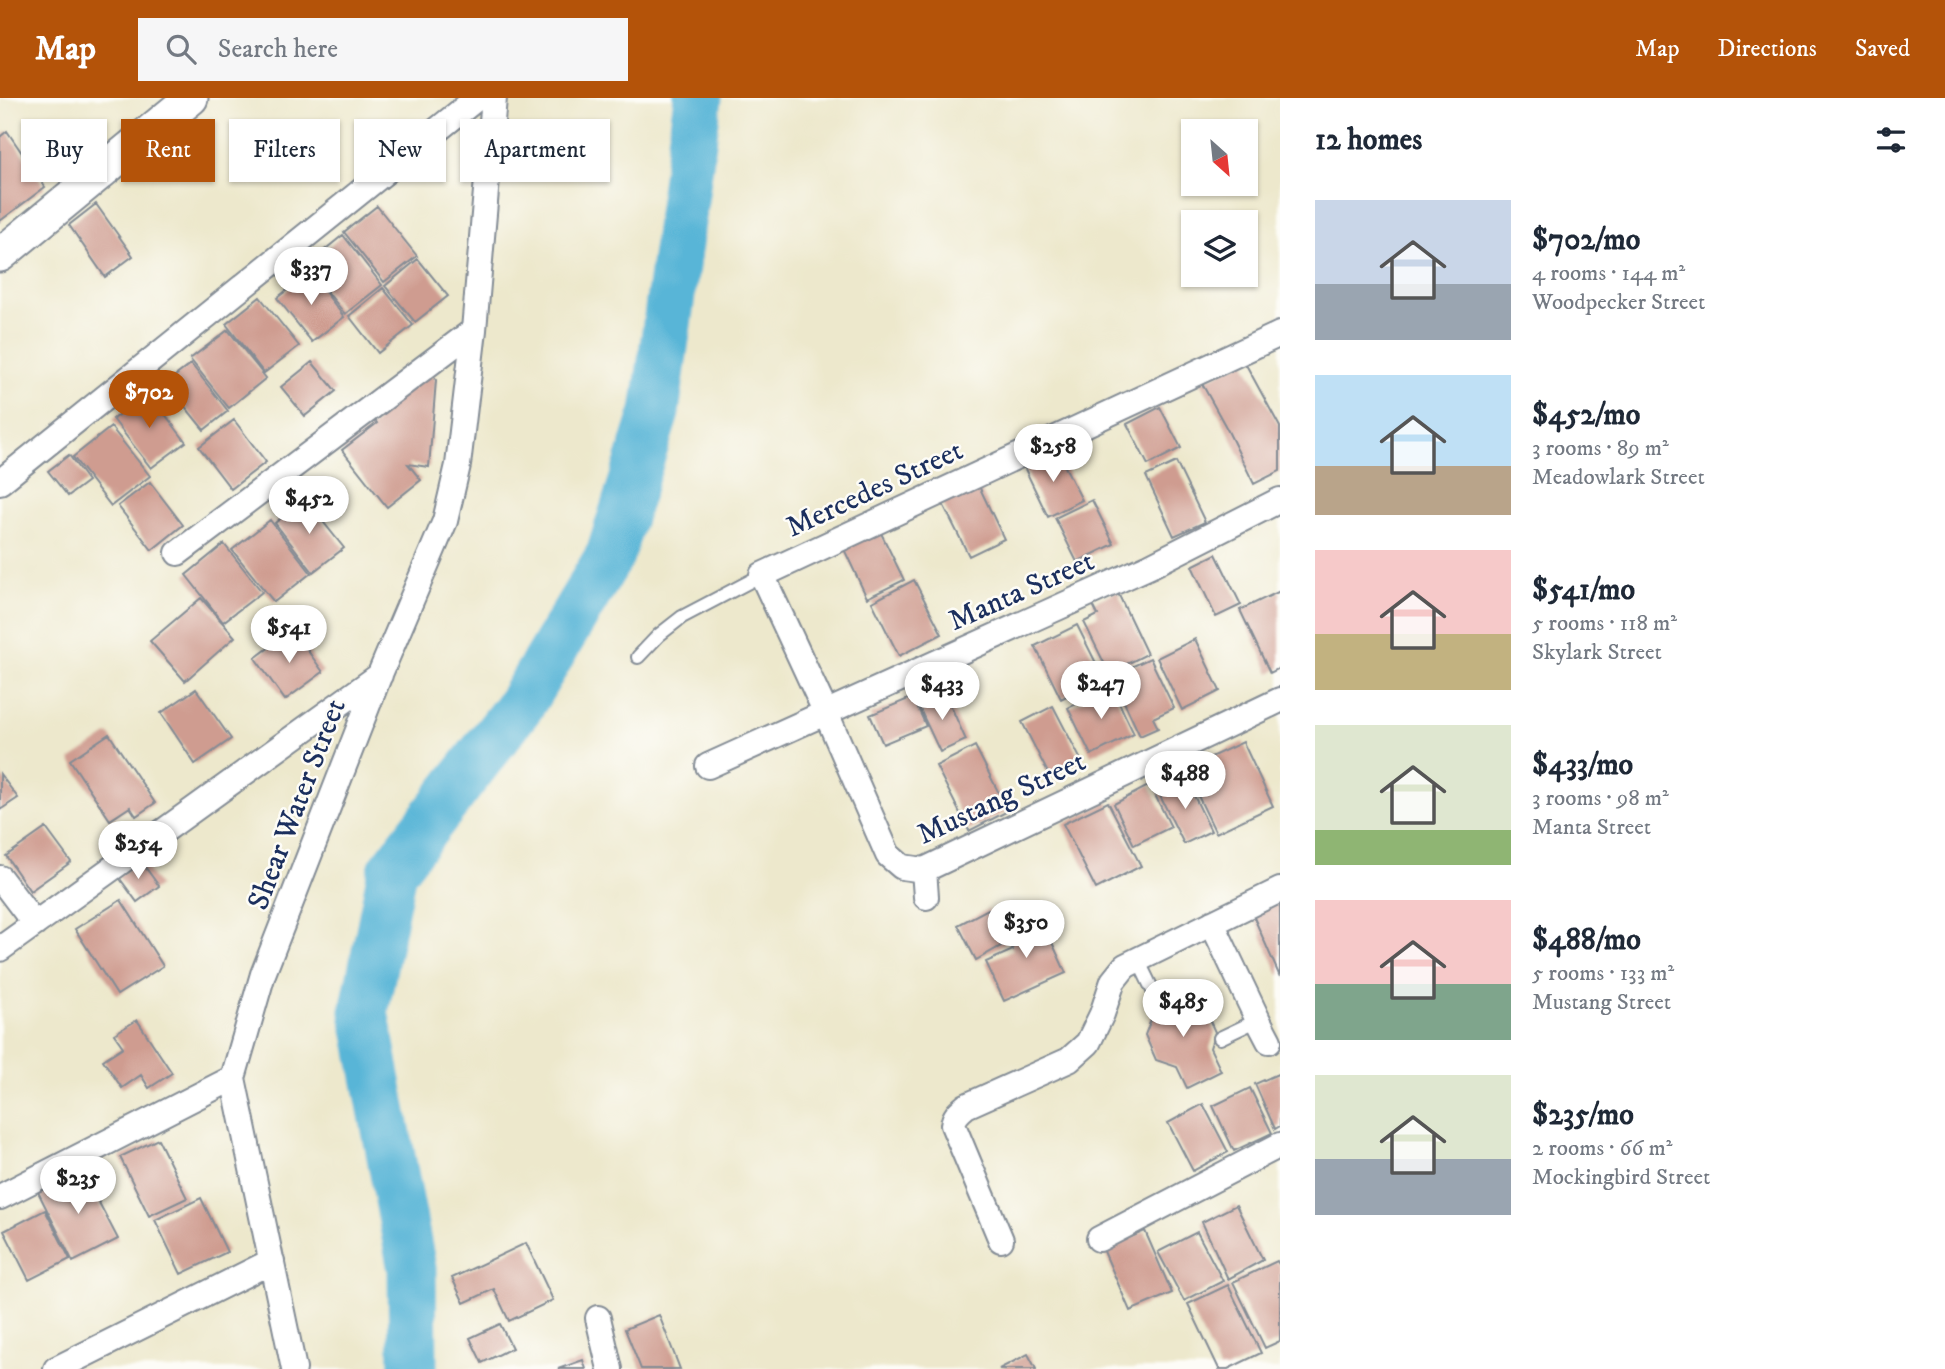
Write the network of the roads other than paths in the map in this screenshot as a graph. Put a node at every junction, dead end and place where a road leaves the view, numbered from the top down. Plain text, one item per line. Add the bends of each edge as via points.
1 (191, 98) edge
2 (477, 98) edge
3 (494, 98) edge
4 (0, 256) edge
5 (474, 330) junction
6 (1280, 334) edge
7 (0, 482) edge
8 (1280, 500) edge
9 (178, 553) dead end
10 (762, 575) junction
11 (638, 657) dead end
12 (380, 674) junction
13 (1280, 700) edge
14 (826, 713) junction
15 (708, 766) dead end
16 (924, 870) junction
17 (0, 877) edge
18 (1280, 890) edge
19 (926, 897) dead end
20 (1212, 923) junction
21 (35, 924) junction
22 (0, 948) edge
23 (1138, 958) junction
24 (1157, 999) dead end
25 (1264, 1030) joint
26 (1220, 1038) dead end
27 (233, 1078) junction
28 (1280, 1145) edge
29 (0, 1197) edge
30 (1099, 1239) dead end
31 (1001, 1240) dead end
32 (272, 1261) junction
33 (598, 1318) dead end
34 (56, 1369) edge
35 (294, 1369) edge
36 (610, 1369) edge

1 - 4 street
2 - 7 street
3 - 5 street, Shear Water Street
5 - 9 street
5 - 12 street, Shear Water Street via 458,465 445,521
6 - 10 street, Mercedes Street
8 - 14 street, Manta Street via 1150,566
10 - 11 lane via 682,617
10 - 14 street, Mustang Street
12 - 21 street
12 - 27 street, Shear Water Street via 264,974
13 - 16 street, Mustang Street
14 - 15 street, Manta Street
14 - 16 street, Mustang Street via 888,855 902,867
16 - 19 street
17 - 21 street
18 - 20 street
20 - 23 street
20 - 25 street
21 - 22 street
23 - 24 lane
23 - 31 street via 1125,965 1113,981 1088,1043 1069,1059 966,1106 954,1119
25 - 26 lane
27 - 29 street
27 - 32 street, Shear Water Street
28 - 30 street
32 - 34 street
32 - 35 street, Shear Water Street
33 - 36 street

